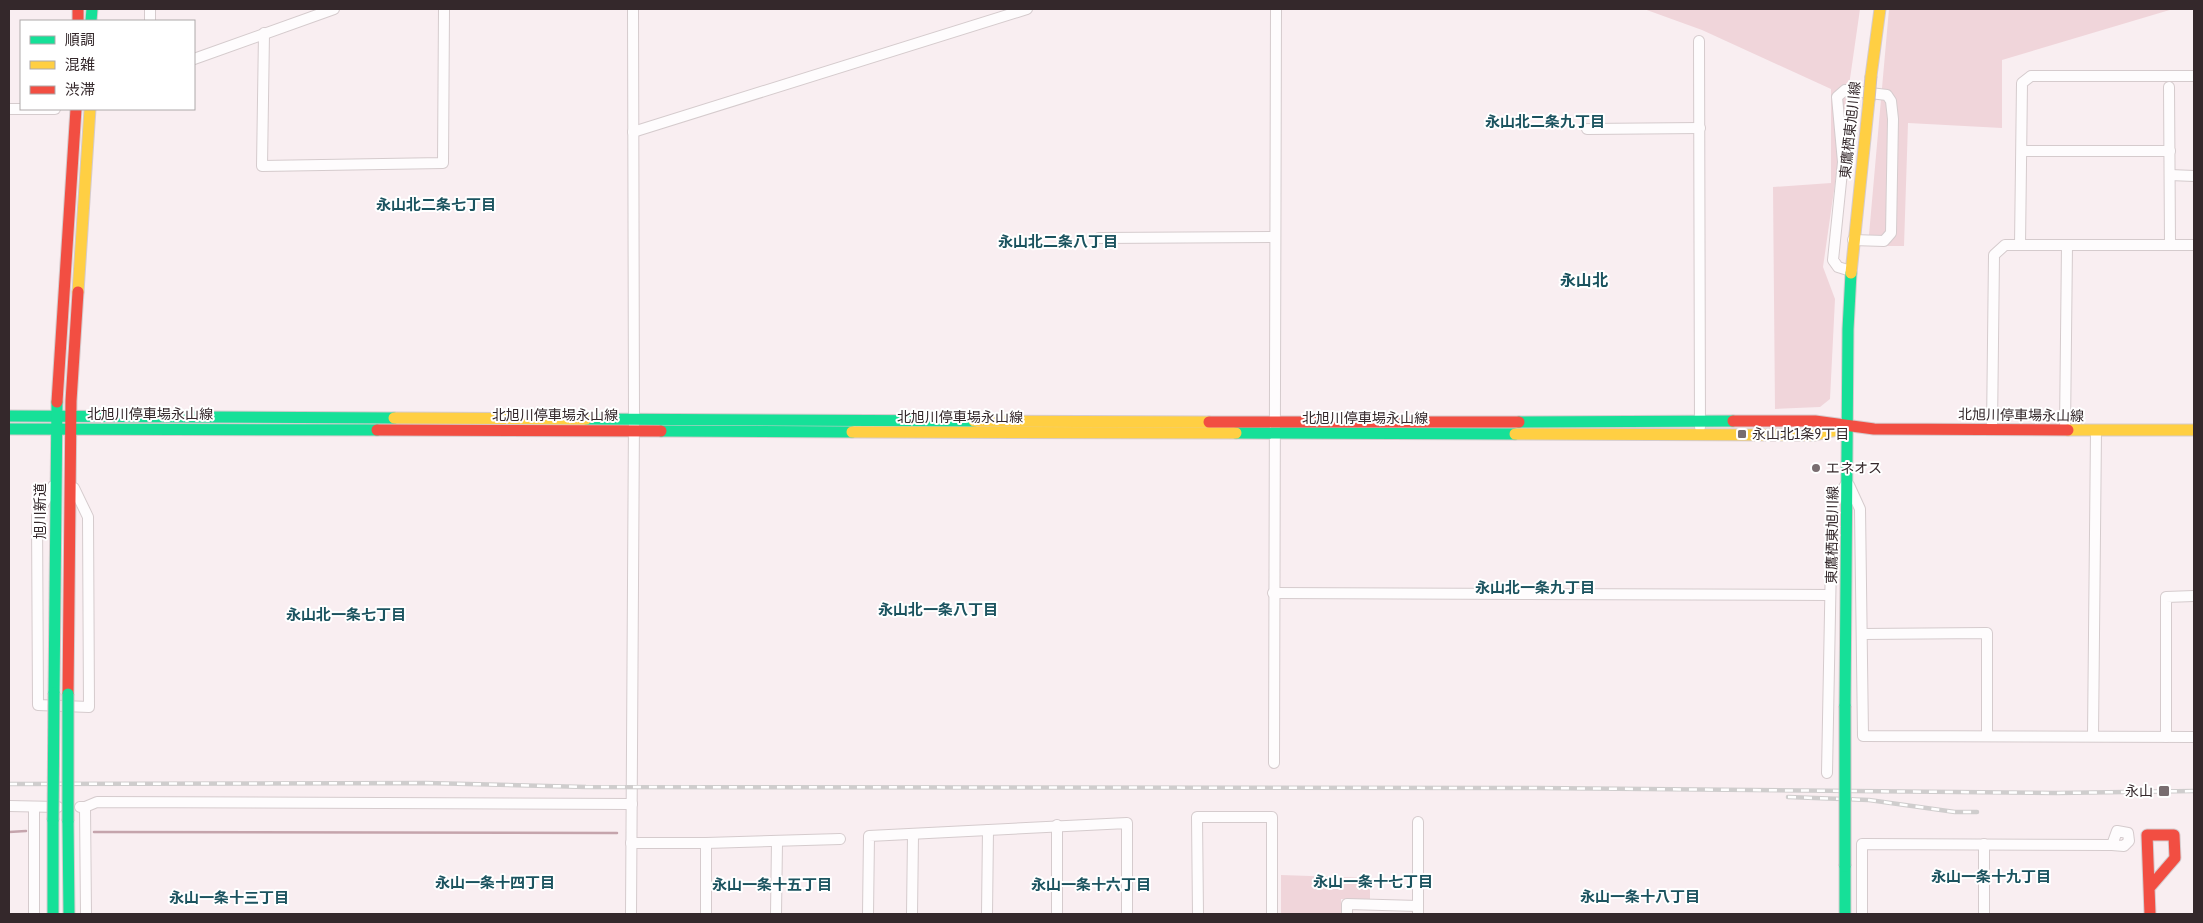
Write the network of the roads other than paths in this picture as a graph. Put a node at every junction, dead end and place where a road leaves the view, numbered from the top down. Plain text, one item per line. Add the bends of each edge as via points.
1 (334, 9) edge
2 (444, 9) edge
3 (633, 9) edge
4 (1027, 9) edge
5 (1276, 9) edge
6 (1880, 9) edge
7 (264, 34) junction
8 (1699, 41) dead end
9 (195, 59) edge
10 (2194, 76) edge
11 (2169, 87) dead end
12 (76, 110) edge
13 (90, 110) edge
14 (1700, 128) junction
15 (1587, 129) dead end
16 (633, 132) junction
17 (2022, 151) junction
18 (2170, 151) junction
19 (2170, 175) junction
20 (2194, 176) edge
21 (1274, 237) junction
22 (1100, 238) dead end
23 (1853, 240) junction
24 (2020, 245) junction
25 (2067, 245) junction
26 (2170, 245) junction
27 (2194, 245) edge
28 (1851, 271) junction
29 (9, 416) edge
30 (57, 416) junction
31 (71, 416) junction
32 (634, 418) junction
33 (1700, 421) junction
34 (1848, 427) junction
35 (1274, 428) junction
36 (9, 429) edge
37 (57, 429) junction
38 (71, 429) junction
39 (1992, 429) junction
40 (634, 430) junction
41 (2065, 430) junction
42 (2194, 430) edge
43 (2096, 431) junction
44 (1701, 435) junction
45 (55, 482) junction
46 (1848, 482) junction
47 (71, 483) junction
48 (1273, 593) junction
49 (1830, 595) junction
50 (2194, 596) edge
51 (1863, 634) junction
52 (1987, 736) junction
53 (2093, 736) junction
54 (2166, 737) junction
55 (2194, 737) edge
56 (1274, 763) dead end
57 (1827, 774) dead end
58 (632, 804) junction
59 (9, 806) edge
60 (85, 807) junction
61 (34, 808) junction
62 (1418, 822) dead end
63 (1057, 825) junction
64 (988, 830) junction
65 (913, 836) junction
66 (840, 839) dead end
67 (777, 842) junction
68 (631, 843) junction
69 (706, 843) junction
70 (1984, 844) junction
71 (2112, 845) dead end
72 (2150, 887) dead end
73 (1418, 910) edge
74 (34, 914) edge
75 (53, 914) edge
76 (69, 914) edge
77 (86, 914) edge
78 (631, 914) edge
79 (706, 914) edge
80 (776, 914) edge
81 (868, 914) edge
82 (912, 914) edge
83 (987, 914) edge
84 (1057, 914) edge
85 (1127, 914) edge
86 (1198, 914) edge
87 (1272, 914) edge
88 (1347, 914) edge
89 (1845, 914) edge
90 (1862, 914) edge
91 (1984, 914) edge
92 (2150, 914) edge

1 - 7 street
2 - 7 street via 443,163 262,166
3 - 16 street
4 - 16 street
5 - 21 street
6 - 23 main road, 東鷹栖東旭川線, bridge
7 - 9 street
8 - 14 street
10 - 17 street via 2031,76 2022,83
11 - 18 street
12 - 30 main road, 旭川新道
13 - 31 main road
14 - 15 street
14 - 33 street
16 - 32 street
17 - 18 street
17 - 24 street
18 - 19 street
19 - 20 street
19 - 26 street
21 - 22 street
21 - 35 street
23 - 28 main road, 東鷹栖東旭川線
23 - 28 street via 1884,241 1891,233 1893,119 1887,95 1845,90 1837,96 1843,162 1833,260 1838,267
24 - 25 street
24 - 39 street via 2005,245 1994,255
25 - 26 street
25 - 41 street
26 - 27 street
28 - 34 main road, 東鷹栖東旭川線
29 - 30 main road, 北旭川停車場永山線
30 - 31 main road, 北旭川停車場永山線
30 - 37 main road, 旭川新道
31 - 32 main road, 北旭川停車場永山線
31 - 38 main road
32 - 35 main road, 北旭川停車場永山線
32 - 40 street
33 - 34 main road, 北旭川停車場永山線 via 1815,421
33 - 35 main road, 北旭川停車場永山線
33 - 44 street
34 - 39 main road, 北旭川停車場永山線
34 - 44 main road, 北旭川停車場永山線 via 1815,435
34 - 46 main road, 東鷹栖東旭川線
35 - 40 main road, 北旭川停車場永山線
35 - 44 main road, 北旭川停車場永山線
35 - 48 street
36 - 37 main road, 北旭川停車場永山線
37 - 38 main road, 北旭川停車場永山線
37 - 45 main road, 旭川新道
38 - 40 main road, 北旭川停車場永山線
38 - 47 main road
39 - 41 main road, 北旭川停車場永山線
40 - 58 street
41 - 43 main road, 北旭川停車場永山線
42 - 43 main road, 北旭川停車場永山線
43 - 53 street
45 - 47 street via 37,516 38,705 89,707 88,518
45 - 75 main road, 旭川新道, bridge
46 - 49 street via 1832,506
46 - 51 street via 1860,509
46 - 89 main road, 東鷹栖東旭川線, bridge
47 - 76 main road, bridge
48 - 49 street
48 - 56 street
49 - 57 street
50 - 54 street via 2166,597
51 - 52 street via 1863,736
51 - 52 street via 1987,633
52 - 53 street
53 - 54 street
54 - 55 street
58 - 60 street via 97,802
58 - 68 street
59 - 61 street
60 - 61 street
60 - 77 street
61 - 74 street
62 - 73 street
63 - 64 street
63 - 84 street
63 - 85 street via 1127,822
64 - 65 street
64 - 83 street
65 - 81 street via 869,836
65 - 82 street
66 - 67 street
67 - 69 street
67 - 80 street
68 - 69 street
68 - 78 street
69 - 79 street
70 - 71 street
70 - 90 street via 1862,844
70 - 91 street
72 - 92 main road
73 - 88 street via 1347,904
86 - 87 street via 1197,816 1272,817

